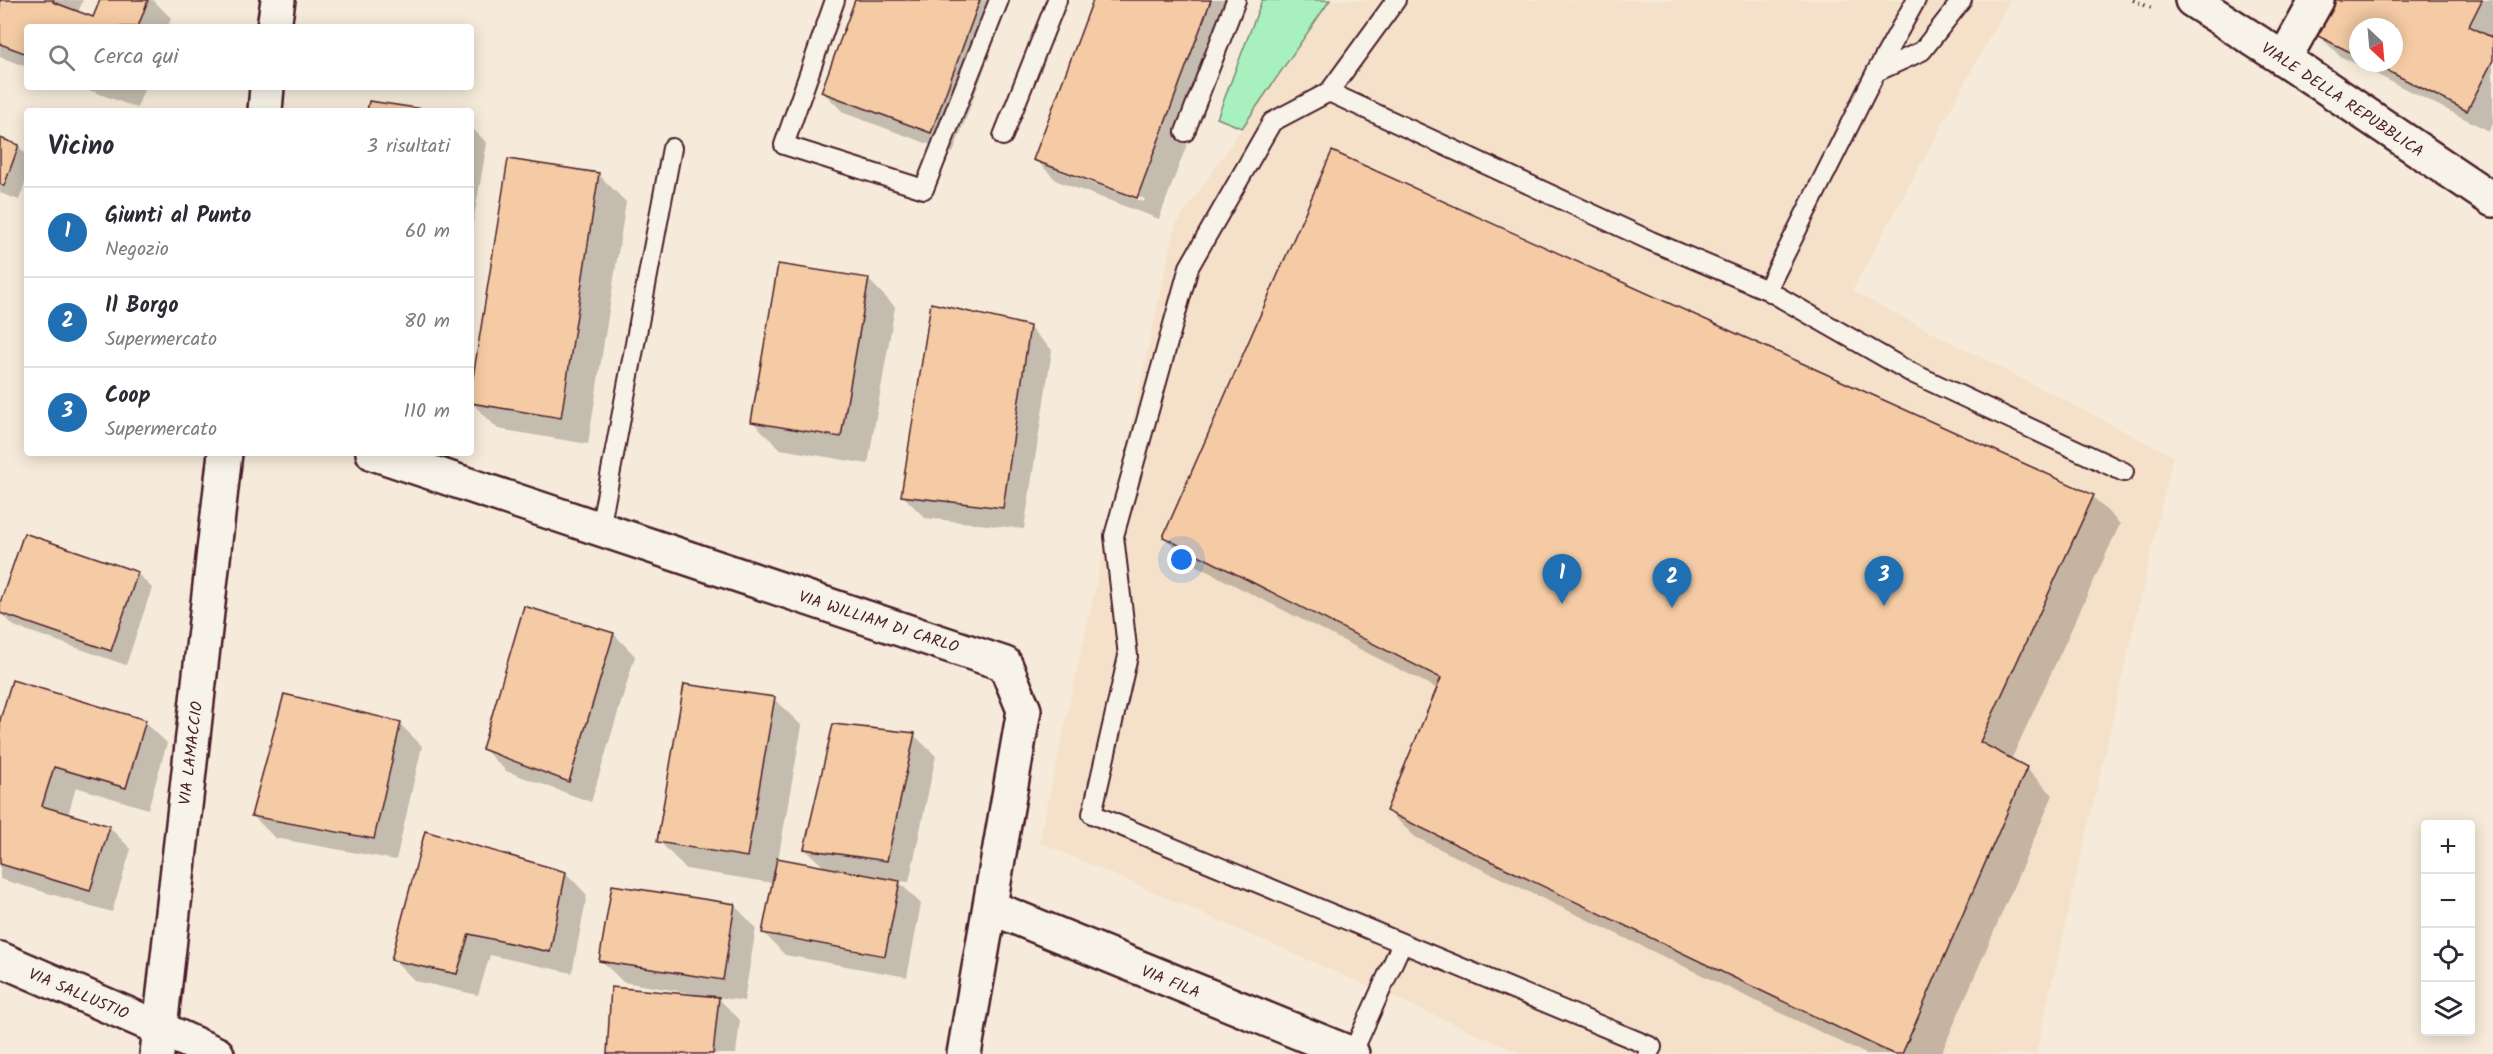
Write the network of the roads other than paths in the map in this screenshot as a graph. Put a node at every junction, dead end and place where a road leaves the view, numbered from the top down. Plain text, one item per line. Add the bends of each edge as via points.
1 (278, 0) edge
2 (835, 0) edge
3 (999, 0) edge
4 (1058, 0) edge
5 (1236, 0) edge
6 (1396, 0) edge
7 (1916, 0) edge
8 (1962, 0) edge
9 (2192, 0) edge
10 (2317, 0) edge
11 (274, 24) edge
12 (2284, 59) junction
13 (1876, 72) junction
14 (267, 90) edge
15 (1329, 92) junction
16 (265, 108) edge
17 (1185, 132) dead end
18 (1003, 136) dead end
19 (672, 148) dead end
20 (2493, 200) edge
21 (1767, 290) junction
22 (225, 456) edge
23 (382, 456) edge
24 (2124, 472) dead end
25 (600, 529) junction
26 (990, 907) junction
27 (1402, 943) junction
28 (0, 959) edge
29 (158, 1041) edge
30 (217, 1054) edge
31 (964, 1054) edge
32 (1352, 1054) edge
33 (1648, 1054) edge

1 - 11 street
2 - 3 lane via 784,145 924,189
4 - 18 lane
5 - 17 lane
6 - 15 lane
7 - 13 lane
8 - 13 lane via 1922,51
9 - 12 street, VIALE DELLA REPUBBLICA
10 - 12 street
12 - 20 street, VIALE DELLA REPUBBLICA
13 - 21 lane
14 - 16 street
15 - 21 lane via 1651,241
15 - 27 lane via 1272,122 1190,267 1114,537 1128,656 1092,814
19 - 25 lane
21 - 24 lane via 1910,372
22 - 29 street, VIA LAMACCIO
23 - 25 street, VIA WILLIAM DI CARLO
25 - 26 street, VIA WILLIAM DI CARLO via 1005,664 1024,710
26 - 31 street, VIA WILLIAM DI CARLO
26 - 32 street, VIA FILA
27 - 32 lane
27 - 33 lane via 1652,1047
28 - 29 street, VIA SALLUSTIO
29 - 30 street, VIA SALLUSTIO

